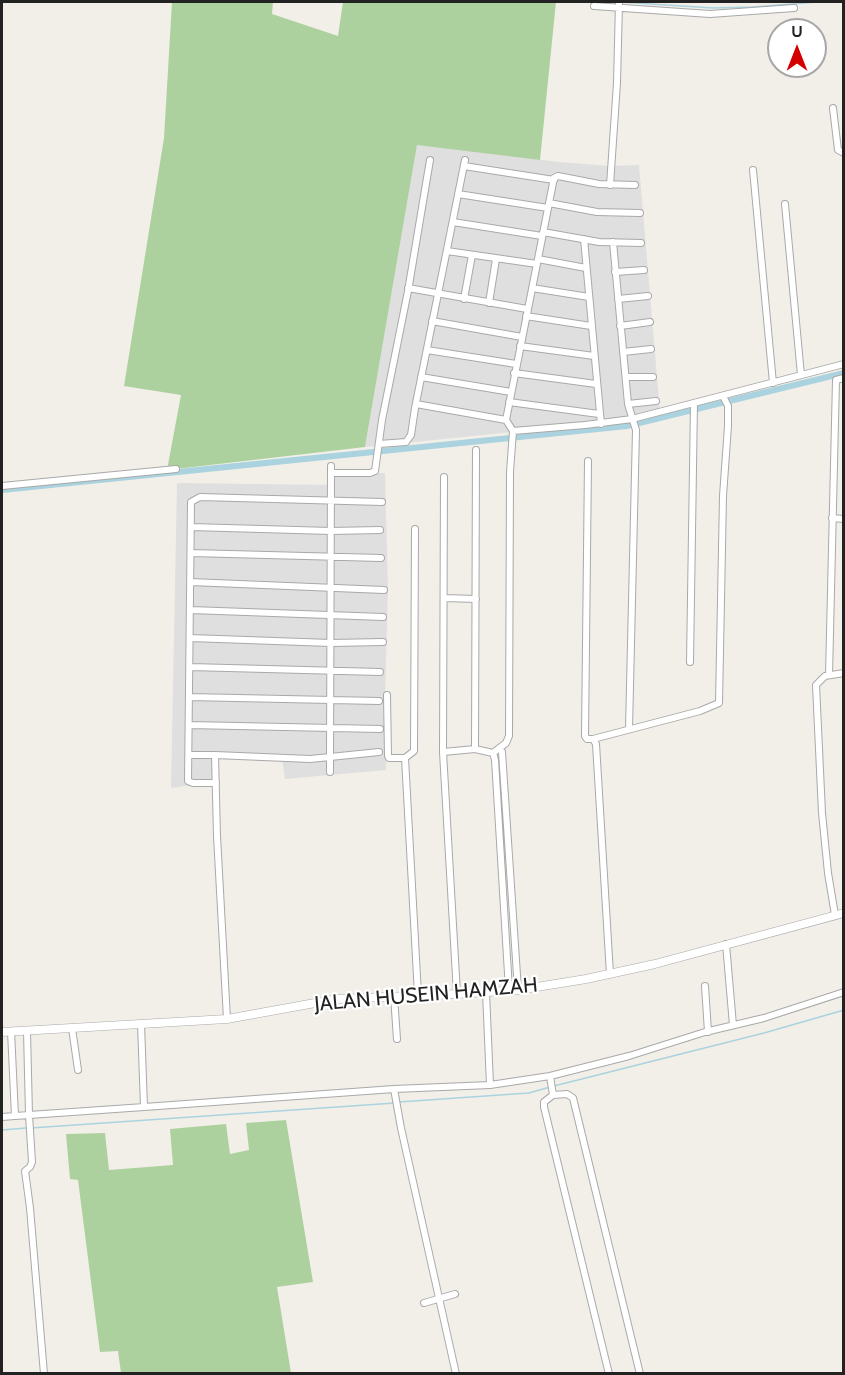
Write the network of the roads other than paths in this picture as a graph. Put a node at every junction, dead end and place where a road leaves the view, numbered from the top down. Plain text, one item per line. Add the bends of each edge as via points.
1 (594, 6) dead end
2 (619, 6) edge
3 (794, 8) dead end
4 (833, 108) dead end
5 (843, 153) edge
6 (430, 160) dead end
7 (753, 170) dead end
8 (554, 180) junction
9 (610, 185) junction
10 (635, 185) dead end
11 (458, 194) junction
12 (785, 204) dead end
13 (548, 206) junction
14 (640, 213) dead end
15 (453, 222) junction
16 (543, 234) junction
17 (584, 239) junction
18 (613, 242) junction
19 (641, 243) dead end
20 (447, 251) junction
21 (472, 255) junction
22 (496, 259) junction
23 (537, 262) junction
24 (586, 268) junction
25 (644, 270) dead end
26 (615, 272) junction
27 (408, 288) junction
28 (532, 288) junction
29 (438, 294) junction
30 (648, 296) dead end
31 (589, 297) junction
32 (464, 299) junction
33 (618, 299) junction
34 (489, 303) junction
35 (527, 313) junction
36 (432, 321) junction
37 (650, 322) dead end
38 (591, 326) junction
39 (620, 326) junction
40 (522, 337) junction
41 (520, 346) junction
42 (651, 349) dead end
43 (427, 350) junction
44 (623, 352) junction
45 (594, 356) junction
46 (516, 364) junction
47 (843, 364) edge
48 (514, 373) junction
49 (801, 375) junction
50 (421, 377) junction
51 (626, 377) junction
52 (653, 377) dead end
53 (843, 378) edge
54 (773, 383) junction
55 (597, 384) junction
56 (511, 392) junction
57 (724, 396) junction
58 (656, 401) dead end
59 (509, 402) junction
60 (416, 404) junction
61 (628, 404) junction
62 (694, 404) junction
63 (599, 414) junction
64 (632, 419) junction
65 (506, 420) junction
66 (601, 424) junction
67 (513, 432) junction
68 (378, 446) junction
69 (476, 450) dead end
70 (588, 461) dead end
71 (176, 469) dead end
72 (444, 477) dead end
73 (2, 486) edge
74 (331, 501) junction
75 (382, 502) dead end
76 (832, 518) junction
77 (843, 519) edge
78 (191, 527) junction
79 (415, 529) dead end
80 (380, 530) dead end
81 (331, 531) junction
82 (191, 553) junction
83 (331, 558) junction
84 (381, 558) dead end
85 (191, 582) junction
86 (331, 586) junction
87 (384, 590) dead end
88 (445, 598) junction
89 (476, 599) junction
90 (191, 610) junction
91 (331, 615) junction
92 (383, 616) dead end
93 (190, 638) junction
94 (383, 642) dead end
95 (331, 643) junction
96 (690, 662) dead end
97 (190, 667) junction
98 (331, 671) junction
99 (380, 672) dead end
100 (843, 673) edge
101 (829, 675) junction
102 (387, 695) dead end
103 (189, 697) junction
104 (331, 700) junction
105 (379, 701) dead end
106 (189, 725) junction
107 (331, 728) junction
108 (380, 729) dead end
109 (629, 729) junction
110 (593, 739) junction
111 (475, 749) junction
112 (379, 752) dead end
113 (444, 752) junction
114 (502, 752) dead end
115 (493, 753) junction
116 (189, 755) junction
117 (214, 755) junction
118 (330, 757) junction
119 (405, 758) junction
120 (500, 771) junction
121 (330, 772) dead end
122 (216, 783) junction
123 (839, 914) edge
124 (513, 920) junction
125 (504, 921) junction
126 (726, 944) junction
127 (610, 974) junction
128 (705, 986) dead end
129 (513, 990) junction
130 (486, 992) junction
131 (843, 992) edge
132 (418, 994) junction
133 (457, 994) junction
134 (394, 996) junction
135 (227, 1020) junction
136 (141, 1024) junction
137 (733, 1025) junction
138 (72, 1028) junction
139 (11, 1031) junction
140 (27, 1031) junction
141 (2, 1032) edge
142 (708, 1032) junction
143 (397, 1039) dead end
144 (78, 1070) dead end
145 (550, 1078) junction
146 (490, 1085) junction
147 (395, 1091) junction
148 (552, 1094) junction
149 (29, 1101) junction
150 (15, 1102) junction
151 (144, 1107) junction
152 (15, 1116) junction
153 (29, 1116) junction
154 (2, 1117) edge
155 (455, 1294) dead end
156 (440, 1299) junction
157 (424, 1303) dead end
158 (44, 1374) edge
159 (456, 1374) edge
160 (609, 1374) edge
161 (640, 1374) edge

1 - 2 street
2 - 3 street via 730,14
2 - 9 street
4 - 5 street via 838,150
6 - 27 street
7 - 54 street
8 - 9 street via 558,176
8 - 11 street via 464,163
8 - 13 street
9 - 10 street
11 - 13 street
11 - 15 street
12 - 49 street
13 - 14 street
13 - 16 street
15 - 16 street
15 - 20 street
16 - 17 street
16 - 23 street
17 - 18 street
17 - 24 street
18 - 19 street
18 - 26 street
20 - 21 street
20 - 29 street
21 - 22 street
21 - 32 street
22 - 23 street
22 - 34 street
23 - 24 street
23 - 28 street
24 - 31 street
25 - 26 street
26 - 33 street
27 - 29 street
27 - 68 street
28 - 31 street
28 - 35 street
29 - 32 street
29 - 36 street
30 - 33 street
31 - 38 street
32 - 34 street
33 - 39 street
34 - 35 street
35 - 38 street
35 - 40 street
36 - 40 street
36 - 43 street
37 - 39 street
38 - 45 street
39 - 44 street
40 - 41 street
41 - 45 street
41 - 46 street
42 - 44 street
43 - 46 street
43 - 50 street
44 - 51 street
45 - 55 street
46 - 48 street
47 - 49 street
48 - 55 street
48 - 56 street
49 - 54 street
50 - 56 street
50 - 60 street
51 - 52 street
51 - 61 street
53 - 76 street via 836,380
54 - 57 street
55 - 63 street
56 - 59 street
57 - 62 street
57 - 109 street via 728,406 721,700 700,711
58 - 61 street
59 - 63 street
59 - 65 street
60 - 65 street
60 - 68 street via 411,435 406,442
61 - 64 street
62 - 64 street
62 - 96 street
63 - 66 street
64 - 66 street
64 - 109 street via 636,430
65 - 67 street
66 - 67 street
67 - 115 street via 509,736
68 - 74 street via 375,471 331,470
69 - 89 street
70 - 110 street via 585,736
71 - 73 street
72 - 88 street
74 - 75 street
74 - 78 street via 196,497 191,502
74 - 81 street
76 - 77 street
76 - 101 street
78 - 81 street
78 - 82 street
79 - 119 street via 414,751
80 - 81 street
81 - 83 street
82 - 83 street
82 - 85 street
83 - 84 street
83 - 86 street
85 - 86 street
85 - 90 street
86 - 87 street
86 - 91 street
88 - 89 street
88 - 113 street
89 - 111 street
90 - 91 street
90 - 93 street
91 - 92 street
91 - 95 street
93 - 95 street
93 - 97 street
94 - 95 street
95 - 98 street
97 - 98 street
97 - 103 street
98 - 99 street
98 - 104 street
100 - 101 street
101 - 123 street via 816,685 816,707 828,873
102 - 119 street via 388,756
103 - 104 street
103 - 106 street
104 - 105 street
104 - 107 street
106 - 107 street
106 - 116 street
107 - 108 street
107 - 118 street
109 - 110 street
110 - 127 street
111 - 113 street
111 - 115 street
112 - 118 street
113 - 133 street
114 - 120 street
115 - 120 street
116 - 117 street
116 - 122 street via 189,783
117 - 118 street
117 - 122 street
118 - 121 street
119 - 132 street
120 - 124 street
120 - 125 street
122 - 135 street
123 - 126 street, JALAN HUSEIN HAMZAH
124 - 125 street
124 - 129 street
125 - 129 street
126 - 127 street, JALAN HUSEIN HAMZAH
126 - 137 street
127 - 129 street, JALAN HUSEIN HAMZAH
128 - 142 street
129 - 130 street, JALAN HUSEIN HAMZAH
130 - 133 street, JALAN HUSEIN HAMZAH
130 - 146 street
131 - 137 street
132 - 133 street, JALAN HUSEIN HAMZAH
132 - 134 street, JALAN HUSEIN HAMZAH
134 - 135 street, JALAN HUSEIN HAMZAH via 336,999
134 - 143 street
135 - 136 street, JALAN HUSEIN HAMZAH
136 - 138 street, JALAN HUSEIN HAMZAH
136 - 151 street
137 - 142 street
138 - 140 street, JALAN HUSEIN HAMZAH
138 - 144 street
139 - 140 street, JALAN HUSEIN HAMZAH
139 - 141 street, JALAN HUSEIN HAMZAH
139 - 150 street
140 - 149 street
142 - 145 street
145 - 146 street
145 - 148 street
146 - 147 street
147 - 151 street
147 - 156 street
148 - 160 street via 544,1107
148 - 161 street via 573,1098
149 - 150 street
149 - 153 street
150 - 152 street
151 - 153 street
152 - 153 street
152 - 154 street
153 - 158 street via 32,1162 25,1171
155 - 156 street
156 - 157 street
156 - 159 street

